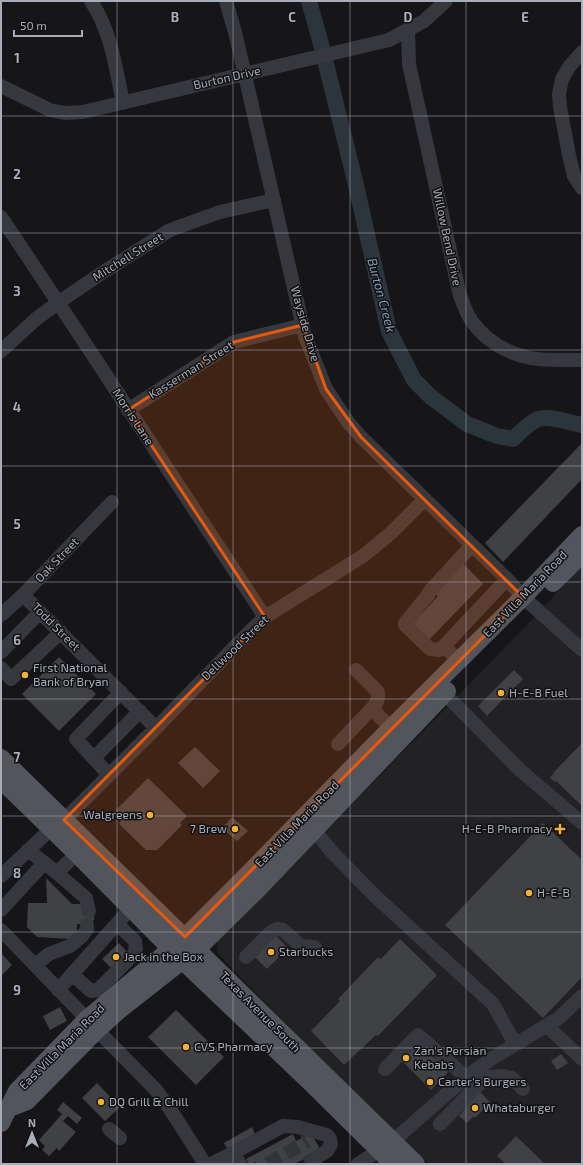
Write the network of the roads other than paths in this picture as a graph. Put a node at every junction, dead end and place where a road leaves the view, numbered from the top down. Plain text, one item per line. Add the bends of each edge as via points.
1 (92, 1) edge
2 (226, 1) edge
3 (446, 1) edge
4 (408, 29) junction
5 (582, 52) edge
6 (245, 74) junction
7 (1, 86) edge
8 (123, 103) junction
9 (582, 188) edge
10 (274, 200) junction
11 (1, 216) edge
12 (59, 302) junction
13 (302, 325) junction
14 (1, 351) edge
15 (582, 360) edge
16 (128, 410) junction
17 (424, 500) junction
18 (112, 502) dead end
19 (582, 535) edge
20 (472, 545) junction
21 (582, 554) edge
22 (507, 579) junction
23 (24, 595) junction
24 (528, 601) junction
25 (478, 610) junction
26 (2, 612) edge
27 (40, 612) junction
28 (265, 617) junction
29 (494, 626) junction
30 (61, 632) junction
31 (444, 646) junction
32 (582, 650) edge
33 (1, 652) edge
34 (459, 661) junction
35 (1, 668) edge
36 (356, 670) dead end
37 (121, 692) junction
38 (444, 693) junction
39 (372, 709) junction
40 (140, 711) junction
41 (156, 728) junction
42 (391, 728) junction
43 (338, 744) dead end
44 (1, 758) edge
45 (94, 758) junction
46 (109, 774) junction
47 (1, 780) edge
48 (57, 824) junction
49 (582, 824) edge
50 (314, 830) junction
51 (28, 850) junction
52 (76, 854) junction
53 (44, 863) junction
54 (57, 873) junction
55 (1, 876) edge
56 (130, 909) junction
57 (1, 910) edge
58 (117, 924) junction
59 (1, 930) edge
60 (315, 947) dead end
61 (184, 949) junction
62 (246, 957) dead end
63 (35, 966) junction
64 (72, 974) junction
65 (58, 990) junction
66 (582, 996) edge
67 (92, 1025) junction
68 (547, 1026) junction
69 (516, 1044) junction
70 (582, 1060) edge
71 (385, 1069) dead end
72 (466, 1077) junction
73 (523, 1089) dead end
74 (5, 1116) edge
75 (440, 1124) dead end
76 (109, 1129) dead end
77 (120, 1138) dead end
78 (386, 1146) junction
79 (236, 1158) edge
80 (315, 1158) tunnel mouth
81 (205, 1164) edge
82 (211, 1164) edge
83 (358, 1164) edge
84 (393, 1164) edge
85 (416, 1164) edge

1 - 8 street via 111,48
2 - 6 street, Wayside Drive
3 - 4 street, Burton Drive via 424,21
4 - 6 street, Burton Drive via 389,40
4 - 15 street, Willow Bend Drive via 409,64 460,296 468,316 491,342 511,352 531,358
5 - 9 street via 562,79 559,94 574,176
6 - 8 street, Burton Drive
6 - 10 street, Wayside Drive
7 - 8 street, Burton Drive via 50,110 65,113 83,112
10 - 12 street, Mitchell Street via 220,212 170,230
10 - 13 street, Wayside Drive
11 - 12 street, Morris Lane
12 - 14 street, Mitchell Street
12 - 16 street, Morris Lane
13 - 16 street, Kasserman Street via 234,342
13 - 17 street, Wayside Drive via 326,389 348,422
16 - 28 street, Morris Lane
17 - 20 street, Wayside Drive
17 - 28 street, Dellwood Street via 363,556
18 - 23 street, Oak Street
19 - 24 main road, East Villa Maria Road
20 - 22 street, Wayside Drive
20 - 31 street via 405,623 430,649 439,650
21 - 24 main road, East Villa Maria Road
22 - 24 street, Wayside Drive
22 - 25 street
23 - 26 street, Oak Street
23 - 27 street, Todd Street
24 - 29 main road, East Villa Maria Road
24 - 32 street, Wayside Drive
24 - 38 main road, East Villa Maria Road
25 - 29 street
25 - 31 street
27 - 30 street, Todd Street
27 - 33 street
28 - 41 street, Dellwood Street
29 - 34 main road, East Villa Maria Road
30 - 35 street via 11,678
30 - 37 street, Todd Street
31 - 34 street
34 - 42 main road, East Villa Maria Road
36 - 39 street via 378,692 378,701
37 - 40 street, Todd Street
37 - 45 street via 76,739
38 - 49 street via 520,770
38 - 50 main road, East Villa Maria Road
39 - 42 street
39 - 43 street
40 - 41 street, Todd Street
40 - 45 street
41 - 46 street, Dellwood Street
42 - 61 main road, East Villa Maria Road via 245,877
44 - 48 main road, Texas Avenue South
45 - 46 street
46 - 48 street, Dellwood Street
47 - 48 main road, Texas Avenue South
48 - 51 street, Dellwood Street
48 - 52 main road, Texas Avenue South
48 - 61 main road, Texas Avenue South
50 - 61 main road, East Villa Maria Road via 257,890
50 - 69 street via 374,896 493,1004
51 - 53 street
51 - 55 street, Dellwood Street
52 - 54 street
52 - 56 main road, Texas Avenue South
53 - 54 street
53 - 57 street
54 - 63 street via 87,911 87,929 70,946 49,954
56 - 58 street
56 - 61 main road, Texas Avenue South
58 - 64 street
58 - 64 street via 135,941 136,952 98,990 91,991
59 - 63 street
60 - 62 street via 301,946 283,930 277,929
61 - 67 main road, East Villa Maria Road
61 - 78 main road, Texas Avenue South via 311,1083
63 - 65 street
64 - 65 street
65 - 67 street
66 - 68 street
67 - 74 main road, East Villa Maria Road via 17,1091
67 - 81 street via 156,1090
68 - 69 street
68 - 70 street
69 - 72 street
71 - 72 street via 418,1035
72 - 78 street
73 - 75 street via 512,1078 490,1076
76 - 77 street
78 - 83 street
78 - 84 main road, Texas Avenue South
78 - 85 main road, Texas Avenue South
79 - 80 street via 283,1126 298,1127 311,1136 327,1135 331,1144 327,1151
79 - 82 street

